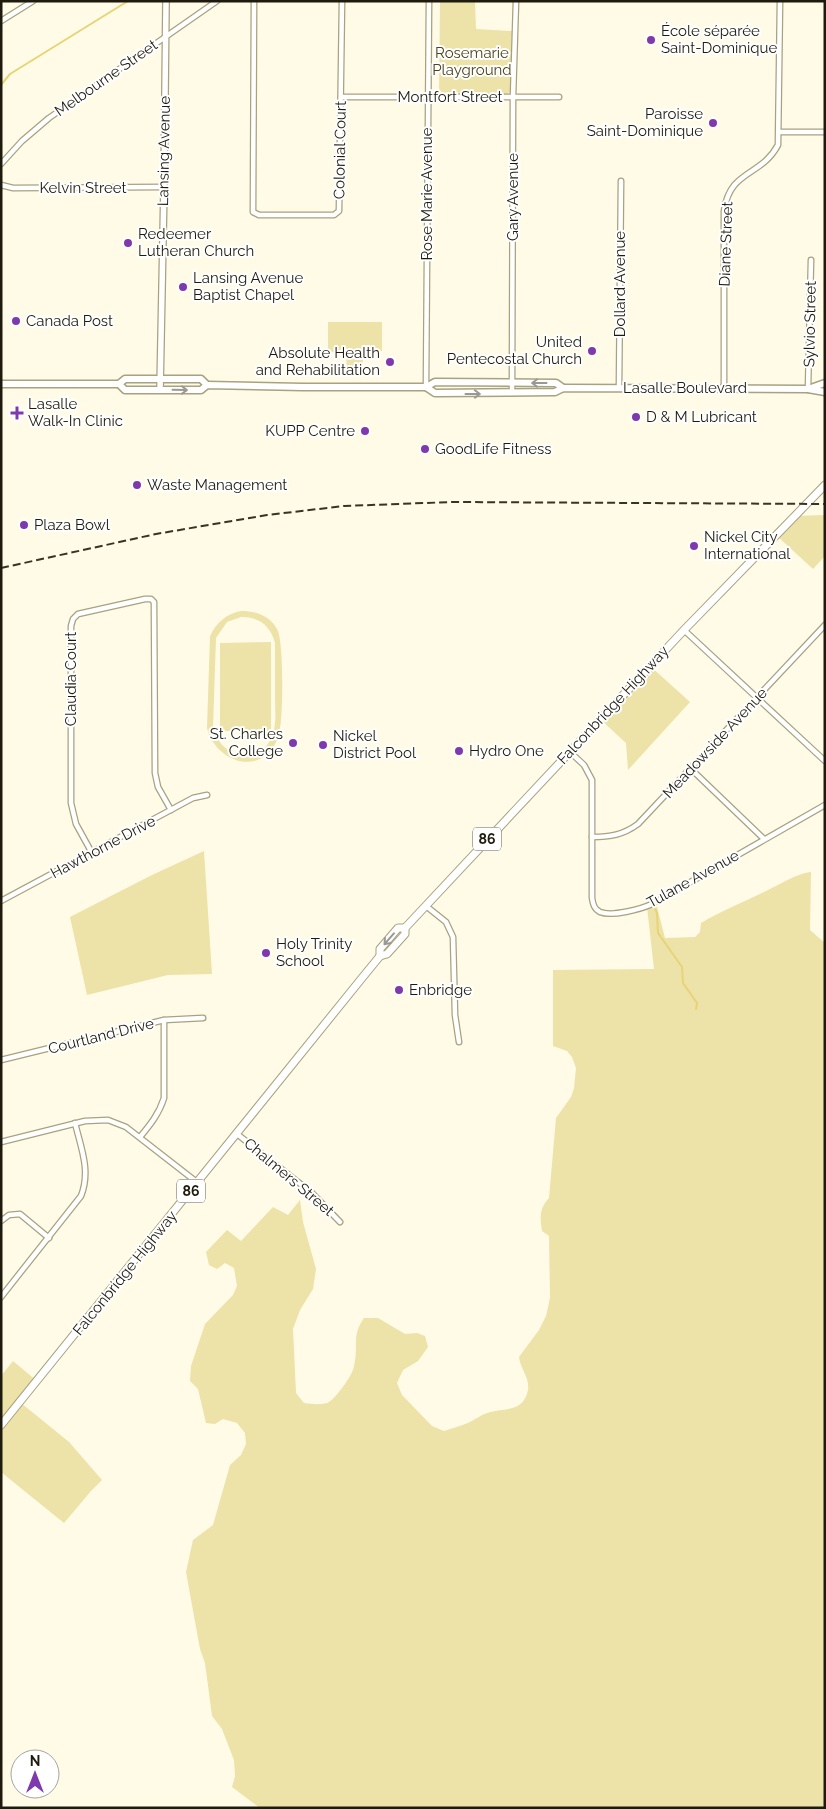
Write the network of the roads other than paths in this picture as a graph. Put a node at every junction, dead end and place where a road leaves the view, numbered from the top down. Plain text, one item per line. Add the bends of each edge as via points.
1 (33, 1) edge
2 (166, 1) edge
3 (218, 1) edge
4 (254, 1) edge
5 (342, 1) edge
6 (429, 1) edge
7 (516, 1) edge
8 (780, 1) edge
9 (1, 21) edge
10 (166, 36) junction
11 (341, 97) junction
12 (428, 97) junction
13 (513, 97) junction
14 (559, 97) dead end
15 (779, 132) junction
16 (825, 132) edge
17 (1, 164) edge
18 (621, 180) dead end
19 (1, 185) edge
20 (164, 187) junction
21 (811, 260) dead end
22 (160, 378) junction
23 (512, 382) junction
24 (825, 383) edge
25 (1, 384) edge
26 (119, 384) junction
27 (207, 385) junction
28 (426, 387) junction
29 (563, 388) junction
30 (620, 388) junction
31 (808, 388) junction
32 (724, 389) junction
33 (160, 390) junction
34 (825, 392) edge
35 (512, 393) junction
36 (825, 485) edge
37 (825, 625) edge
38 (684, 630) junction
39 (757, 698) junction
40 (570, 752) junction
41 (825, 761) edge
42 (691, 769) junction
43 (206, 795) dead end
44 (825, 804) edge
45 (171, 810) junction
46 (592, 837) junction
47 (764, 839) junction
48 (92, 853) junction
49 (1, 901) edge
50 (426, 906) junction
51 (203, 1018) dead end
52 (164, 1020) junction
53 (458, 1042) dead end
54 (1, 1060) edge
55 (75, 1123) junction
56 (237, 1134) junction
57 (140, 1137) junction
58 (1, 1142) edge
59 (198, 1183) junction
60 (1, 1221) edge
61 (340, 1222) dead end
62 (49, 1238) junction
63 (1, 1297) edge
64 (1, 1425) edge

1 - 9 street
2 - 10 street, Lansing Avenue
3 - 10 street, Melbourne Street
4 - 11 street, Colonial Court via 253,212 260,215 334,215 339,211
5 - 11 street, Colonial Court
6 - 12 street, Rose Marie Avenue
7 - 13 street, Gary Avenue
8 - 15 street, Diane Street
10 - 17 street, Melbourne Street via 50,118
10 - 20 street, Lansing Avenue
11 - 12 street, Montfort Street
12 - 13 street, Montfort Street
12 - 28 street, Rose Marie Avenue
13 - 14 street, Montfort Street
13 - 23 street, Gary Avenue
15 - 16 street
15 - 32 street, Diane Street via 773,155 742,177 726,198
18 - 30 street, Dollard Avenue
19 - 20 street, Kelvin Street via 13,188
20 - 22 street, Lansing Avenue
21 - 31 street, Sylvio Street
22 - 26 main road, Lasalle Boulevard via 125,379
22 - 27 main road, Lasalle Boulevard via 201,379
22 - 33 street, Lansing Avenue
23 - 28 main road, Lasalle Boulevard via 435,382
29 -> 23 main road, Lasalle Boulevard via 556,383
23 - 35 street, Gary Avenue
24 - 31 main road, Lasalle Boulevard
25 - 26 main road, Lasalle Boulevard
26 - 33 main road, Lasalle Boulevard via 125,390
27 - 28 main road, Lasalle Boulevard
33 -> 27 main road, Lasalle Boulevard via 201,390
28 -> 35 main road, Lasalle Boulevard via 436,393
29 - 30 main road, Lasalle Boulevard
29 - 35 main road, Lasalle Boulevard via 555,392
30 - 32 main road, Lasalle Boulevard
31 - 32 main road, Lasalle Boulevard
31 - 34 main road, Lasalle Boulevard
36 - 38 main road, Falconbridge Highway / 86
37 - 39 street, Meadowside Avenue
38 - 39 street
38 - 40 main road, Falconbridge Highway / 86
39 - 41 street
39 - 42 street, Meadowside Avenue
40 - 46 street, Tulane Avenue via 584,765 592,780
40 - 50 main road, Falconbridge Highway / 86
42 - 46 street, Meadowside Avenue via 633,828 616,835
42 - 47 street
43 - 45 street, Hawthorne Drive
44 - 47 street, Tulane Avenue
45 - 48 street, Hawthorne Drive
45 - 48 street, Claudia Court via 158,787 155,773 154,602 145,599 78,614 71,626 71,803 76,824
46 - 47 street, Tulane Avenue via 593,904 598,911 607,913 652,904
48 - 49 street, Hawthorne Drive
50 - 53 street via 446,922 453,937
50 - 56 main road, Falconbridge Highway / 86 via 405,928 398,928 380,949 380,956
51 - 52 street, Courtland Drive
52 - 54 street, Courtland Drive
52 - 57 street via 164,1098 154,1120
55 - 57 street via 108,1120
55 - 58 street
55 - 62 street via 86,1168 85,1185 76,1205
56 - 59 main road, Falconbridge Highway / 86
56 - 61 street, Chalmers Street via 312,1193
57 - 59 street
59 - 64 main road, Falconbridge Highway / 86
60 - 62 street via 9,1214 20,1214
62 - 63 street

